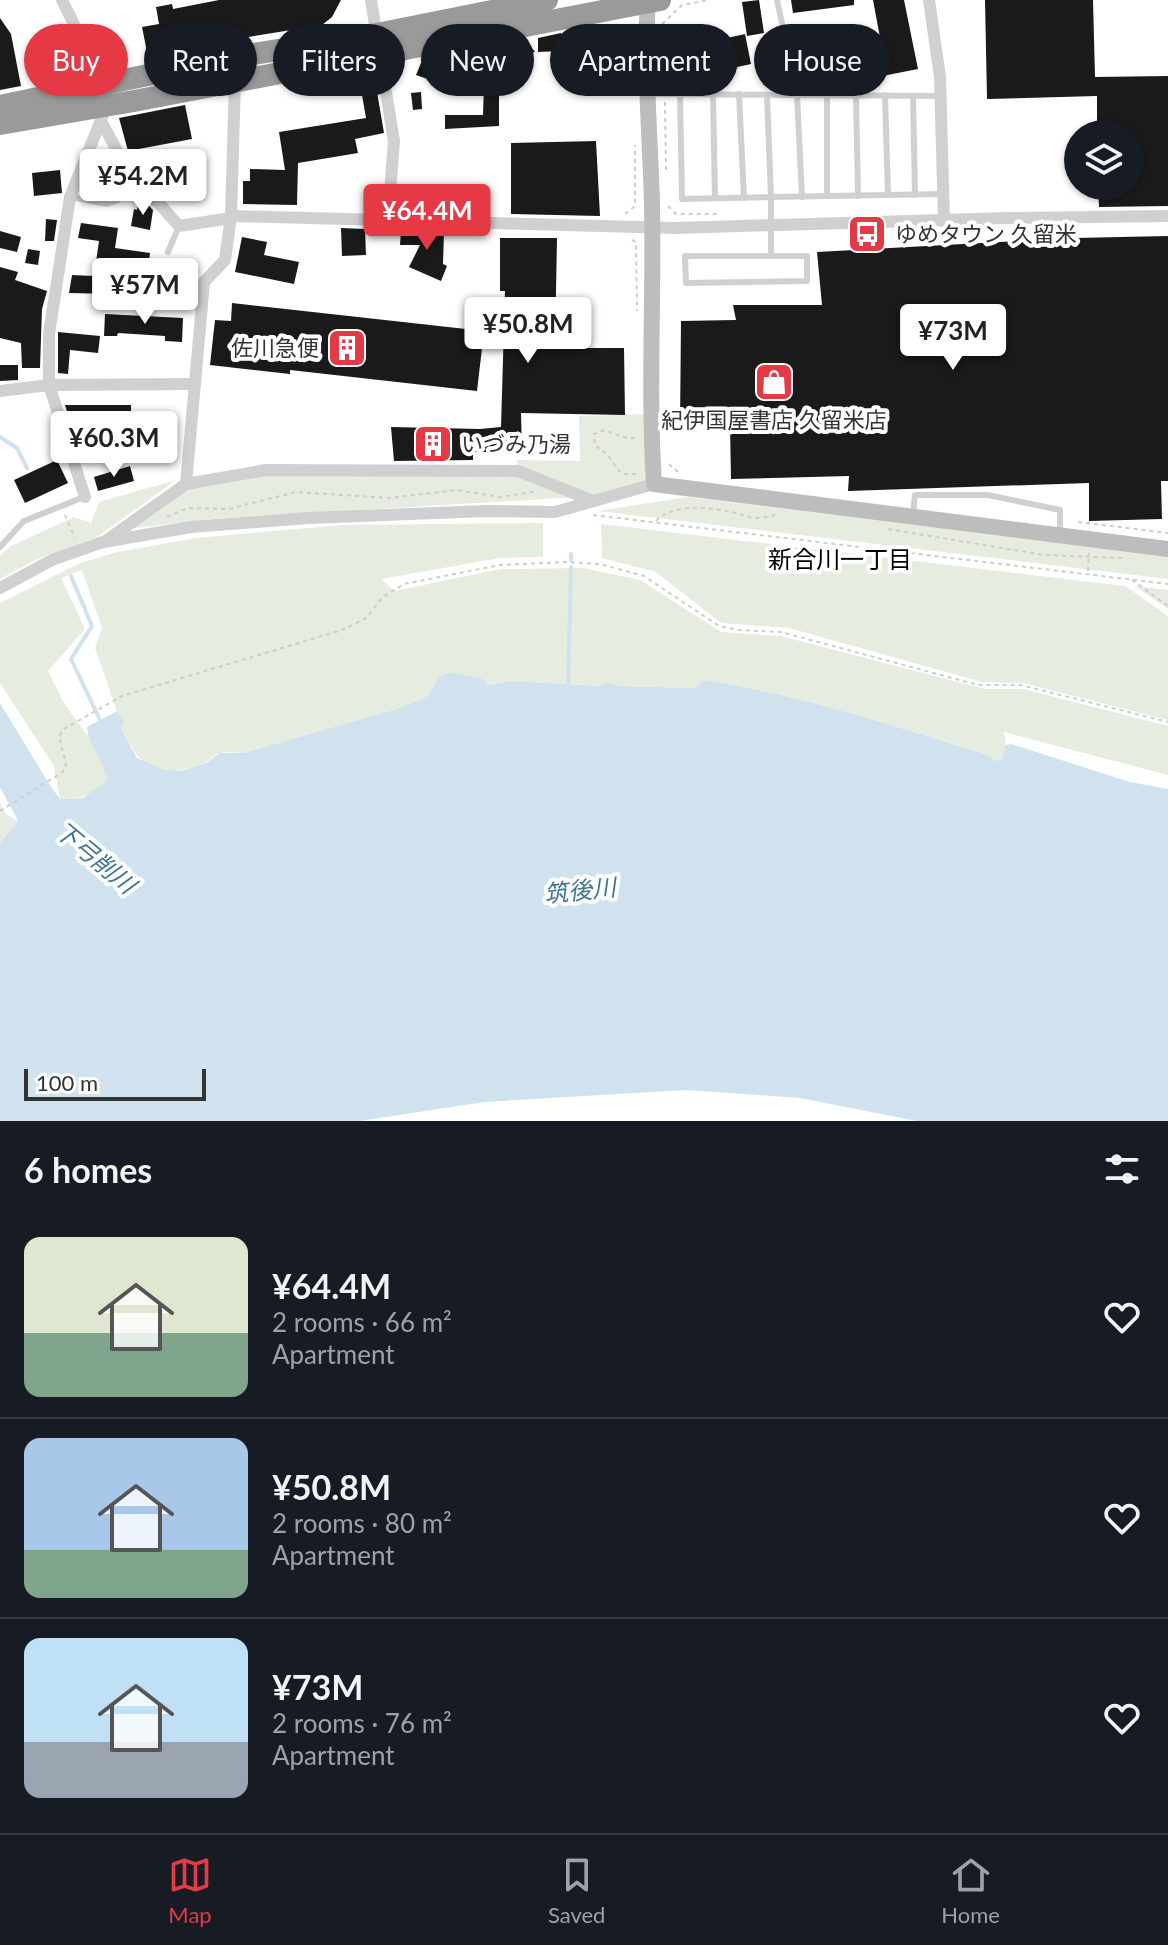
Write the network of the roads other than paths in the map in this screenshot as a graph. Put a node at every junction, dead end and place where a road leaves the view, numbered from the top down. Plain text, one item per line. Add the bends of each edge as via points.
1 (62, 0) edge
2 (371, 0) edge
3 (547, 0) edge
4 (777, 0) edge
5 (929, 0) edge
6 (652, 1) edge
7 (375, 24) edge
8 (651, 24) edge
9 (782, 24) edge
10 (405, 36) edge
11 (405, 39) edge
12 (273, 54) edge
13 (739, 94) joint
14 (754, 95) edge
15 (890, 95) edge
16 (148, 96) edge
17 (235, 96) edge
18 (387, 96) edge
19 (647, 96) edge
20 (680, 96) edge
21 (713, 96) edge
22 (767, 96) edge
23 (797, 96) edge
24 (827, 96) edge
25 (856, 96) edge
26 (885, 96) edge
27 (913, 96) junction
28 (940, 96) junction
29 (104, 104) junction
30 (0, 106) edge
31 (0, 124) edge
32 (125, 165) junction
33 (943, 194) junction
34 (888, 195) junction
35 (915, 195) junction
36 (827, 196) junction
37 (858, 196) junction
38 (70, 197) junction
39 (771, 197) junction
40 (802, 197) junction
41 (715, 198) junction
42 (744, 198) junction
43 (1168, 216) edge
44 (231, 217) junction
45 (388, 219) junction
46 (944, 222) junction
47 (771, 225) junction
48 (179, 226) junction
49 (651, 227) junction
50 (168, 252) dead end
51 (771, 256) junction
52 (195, 384) junction
53 (49, 385) junction
54 (0, 391) edge
55 (186, 484) junction
56 (654, 484) junction
57 (85, 497) joint
58 (591, 500) junction
59 (913, 517) junction
60 (1060, 528) junction
61 (103, 542) junction
62 (0, 547) edge
63 (1168, 549) edge
64 (0, 588) edge

1 - 29 street
2 - 7 street
3 - 10 highway
4 - 9 lane
5 - 28 street
6 - 8 street
6 - 11 highway
12 - 29 highway via 229,58
13 - 14 lane
13 - 42 lane
15 - 27 lane
16 - 29 highway
17 - 44 street
18 - 45 street via 394,141
19 - 49 street
20 - 41 lane via 682,199
21 - 41 lane
22 - 39 lane
23 - 40 lane
24 - 36 lane
25 - 37 lane
26 - 34 lane
27 - 28 lane
27 - 35 lane
28 - 33 street
29 - 30 highway
29 - 31 highway
29 - 32 street
29 - 38 street
32 - 38 lane via 118,200 107,204
32 - 48 street
33 - 35 lane
33 - 46 street
34 - 35 lane
34 - 37 lane
36 - 37 lane
36 - 40 lane
38 - 53 street via 49,334
39 - 40 lane
39 - 42 lane
39 - 47 lane
41 - 42 lane
43 - 46 street
44 - 45 street
44 - 48 street
44 - 52 street via 225,260 204,282
45 - 49 street
46 - 47 street
47 - 49 street
47 - 51 lane
48 - 50 lane
49 - 56 street
51 - 51 lane via 807,256 807,281 686,283 685,256
52 - 53 street
52 - 55 street
53 - 54 street
53 - 57 street
55 - 58 street via 266,470 518,471
55 - 61 street
56 - 58 street
56 - 59 street
57 - 62 lane via 24,521
58 - 61 street via 555,512 309,518 191,527
59 - 60 street
59 - 60 lane via 915,495 988,495 1060,510
60 - 63 street via 1091,540
61 - 64 street via 54,559

